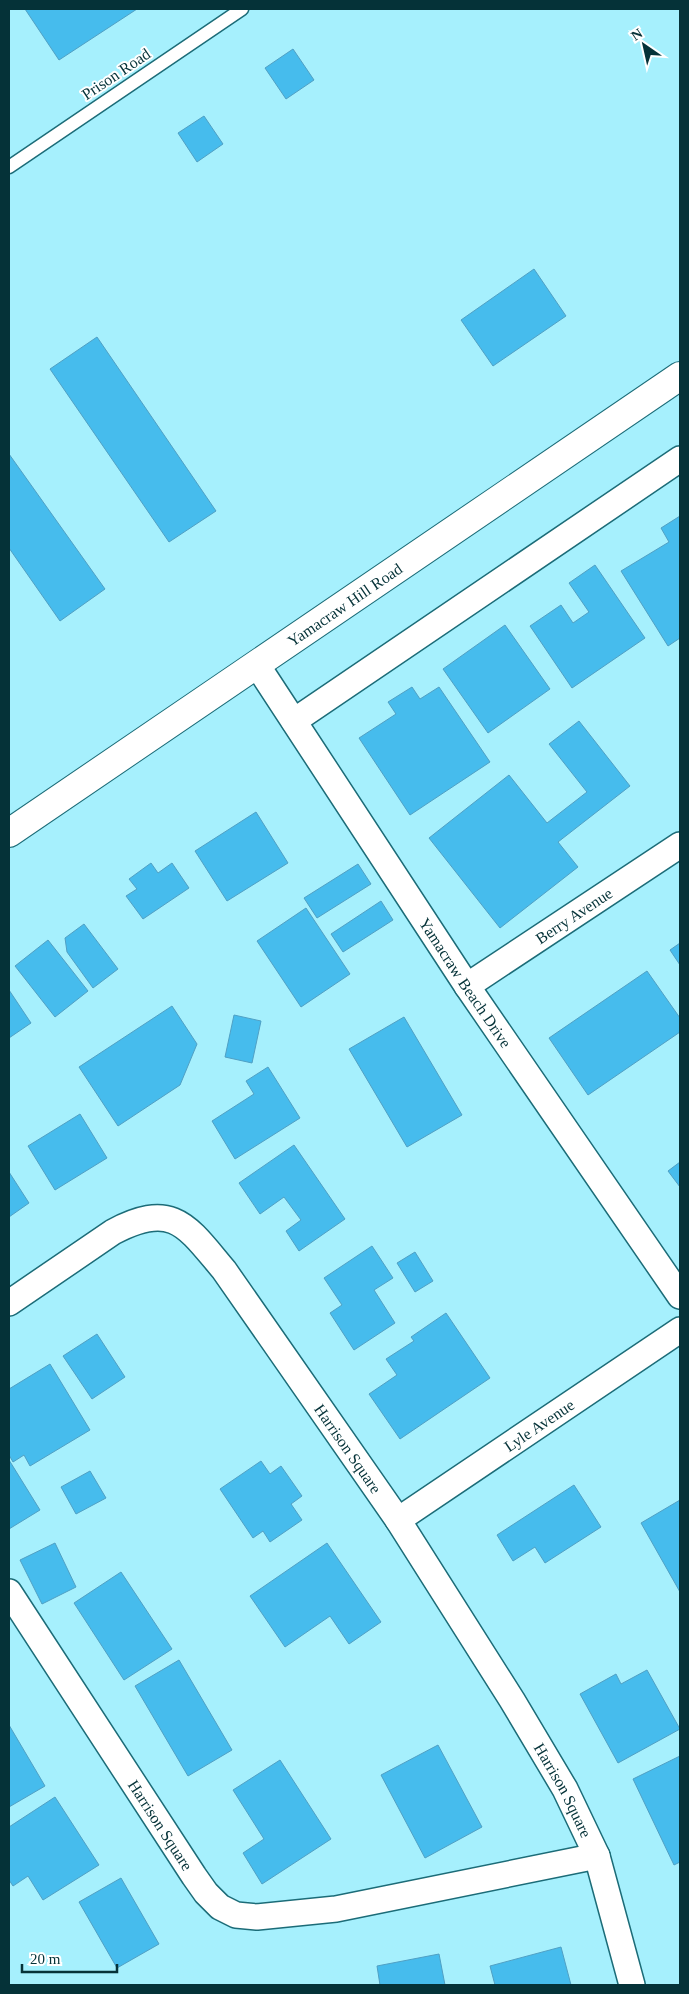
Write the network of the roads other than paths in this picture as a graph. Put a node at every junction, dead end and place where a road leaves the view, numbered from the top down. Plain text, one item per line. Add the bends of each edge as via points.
1 (242, 9) edge
2 (9, 167) edge
3 (680, 376) edge
4 (680, 459) edge
5 (257, 665) junction
6 (294, 721) junction
7 (9, 833) edge
8 (680, 845) edge
9 (467, 986) junction
10 (680, 1296) edge
11 (9, 1303) edge
12 (680, 1330) edge
13 (398, 1520) junction
14 (9, 1592) edge
15 (597, 1856) junction
16 (632, 1985) edge

1 - 2 lane, Prison Road
3 - 5 main road, Yamacraw Hill Road
4 - 6 street
5 - 6 street, Yamacraw Beach Drive
5 - 7 main road, Yamacraw Hill Road
6 - 9 street, Yamacraw Beach Drive
8 - 9 street, Berry Avenue
9 - 10 street, Yamacraw Beach Drive
11 - 13 street, Harrison Square via 130,1222 158,1217 178,1222 224,1270
12 - 13 street, Lyle Avenue
13 - 15 street, Harrison Square via 565,1789
14 - 15 street, Harrison Square via 194,1876 220,1907 236,1915 257,1917 336,1909
15 - 16 street, Harrison Square

